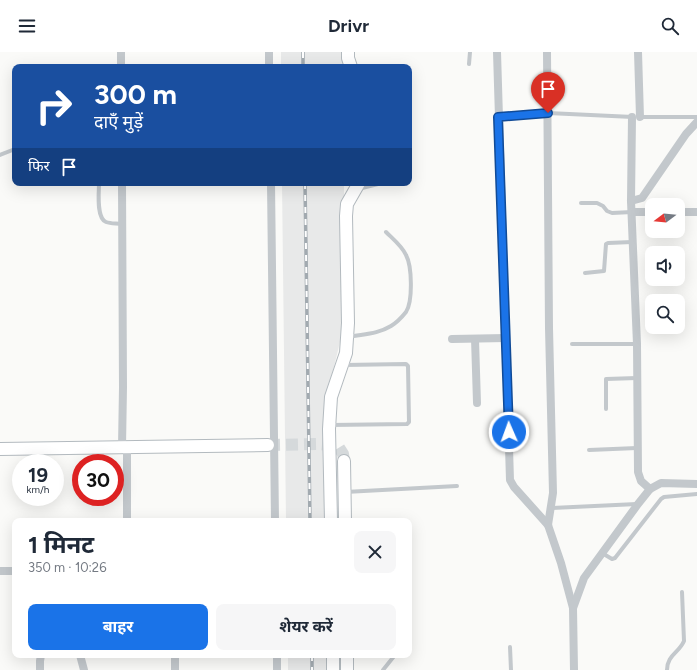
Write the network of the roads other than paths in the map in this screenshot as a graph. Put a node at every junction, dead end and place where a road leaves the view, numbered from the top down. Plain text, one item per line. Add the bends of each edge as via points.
1 (121, 52) edge
2 (269, 52) edge
3 (348, 52) edge
4 (470, 52) edge
5 (497, 52) edge
6 (547, 52) edge
7 (638, 52) edge
8 (121, 64) edge
9 (269, 64) edge
10 (349, 64) edge
11 (469, 64) dead end
12 (548, 113) junction
13 (498, 117) junction
14 (636, 117) junction
15 (697, 117) edge
16 (697, 122) edge
17 (12, 150) edge
18 (0, 155) edge
19 (99, 186) edge
20 (122, 186) edge
21 (271, 186) edge
22 (358, 186) edge
23 (372, 186) edge
24 (631, 201) junction
25 (581, 203) dead end
26 (632, 212) junction
27 (645, 212) edge
28 (685, 212) edge
29 (697, 212) edge
30 (122, 224) junction
31 (386, 232) dead end
32 (633, 242) junction
33 (585, 273) dead end
34 (347, 337) junction
35 (475, 338) junction
36 (506, 338) junction
37 (452, 339) dead end
38 (572, 344) dead end
39 (637, 344) junction
40 (342, 365) junction
41 (637, 378) junction
42 (477, 403) dead end
43 (606, 409) dead end
44 (329, 425) junction
45 (268, 445) tunnel mouth
46 (124, 447) junction
47 (638, 448) junction
48 (0, 449) edge
49 (589, 450) dead end
50 (344, 461) tunnel mouth
51 (697, 484) edge
52 (457, 486) dead end
53 (650, 489) junction
54 (345, 492) junction
55 (697, 494) edge
56 (638, 504) junction
57 (552, 508) junction
58 (126, 518) edge
59 (275, 518) edge
60 (331, 518) edge
61 (345, 518) edge
62 (548, 525) junction
63 (602, 552) junction
64 (0, 571) edge
65 (12, 571) edge
66 (682, 592) dead end
67 (573, 608) junction
68 (510, 647) dead end
69 (40, 658) edge
70 (81, 658) edge
71 (175, 658) edge
72 (277, 658) edge
73 (333, 658) edge
74 (347, 658) edge
75 (393, 658) edge
76 (40, 670) edge
77 (84, 670) edge
78 (175, 670) edge
79 (277, 670) edge
80 (333, 670) edge
81 (348, 670) edge
82 (384, 670) edge
83 (511, 670) edge
84 (574, 670) edge
85 (668, 670) edge

1 - 8 street
2 - 9 street
3 - 10 street
4 - 11 lane
5 - 13 street
6 - 12 street
7 - 14 street
12 - 13 lane
12 - 14 lane
12 - 57 street
13 - 36 street
14 - 15 lane
14 - 24 street
16 - 24 street via 642,198
17 - 18 lane
19 - 30 lane via 101,217 107,222
20 - 30 street
21 - 59 street
22 - 23 lane
22 - 34 street via 347,204 346,216
24 - 26 street
25 - 26 lane via 597,203 612,213
26 - 27 street
26 - 32 street
28 - 29 street
30 - 46 street
31 - 34 lane via 406,254 410,264 407,311 390,327 378,332
32 - 33 lane via 606,244 604,271
32 - 39 street
34 - 40 street
35 - 36 street
35 - 37 street
35 - 42 street
36 - 62 street via 510,480
38 - 39 lane
39 - 41 street
40 - 44 street via 330,397
40 - 44 lane via 406,364 409,422
41 - 43 lane via 606,379
41 - 47 street
44 - 60 street
45 - 46 street
46 - 48 street
46 - 58 street
47 - 49 lane
47 - 53 street via 641,481
50 - 54 street
51 - 53 street via 661,483
52 - 54 lane
53 - 56 street
54 - 61 street
55 - 63 lane via 664,497 615,558 612,559
56 - 57 lane
56 - 63 street
57 - 62 street
62 - 67 street
63 - 67 street via 584,578
64 - 65 street
66 - 85 lane via 684,641 667,663
67 - 84 street
68 - 83 lane
69 - 76 street
70 - 77 street
71 - 78 street
72 - 79 street
73 - 80 street
74 - 81 street
75 - 82 lane

